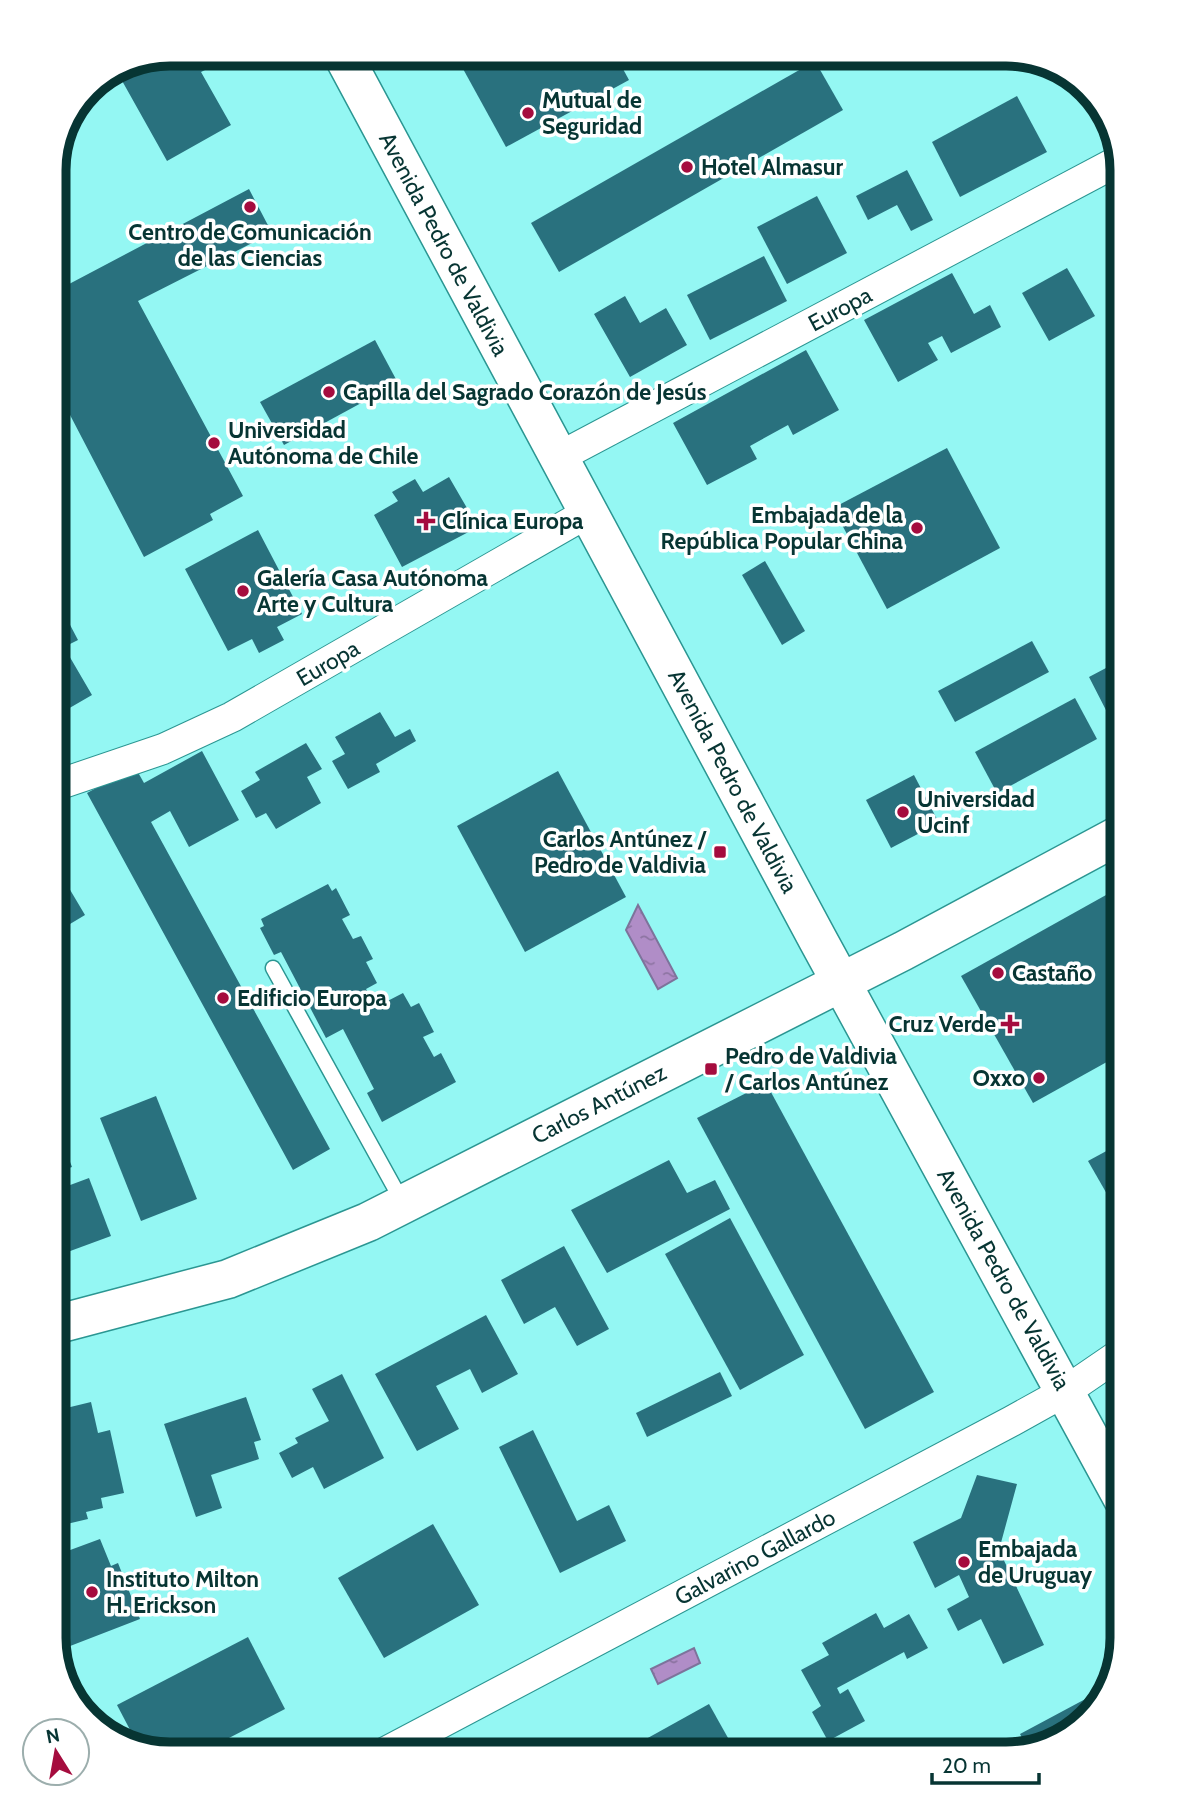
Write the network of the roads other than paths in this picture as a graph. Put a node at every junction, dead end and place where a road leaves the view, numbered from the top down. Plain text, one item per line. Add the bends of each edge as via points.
1 (349, 66) edge
2 (1109, 166) edge
3 (559, 457) junction
4 (589, 512) junction
5 (67, 782) edge
6 (1110, 840) edge
7 (273, 968) dead end
8 (841, 981) junction
9 (404, 1204) junction
10 (66, 1322) edge
11 (1110, 1361) edge
12 (1066, 1391) junction
13 (1110, 1474) edge
14 (407, 1741) edge

1 - 3 main road, Avenida Pedro de Valdivia
2 - 3 street, Europa
3 - 4 main road, Avenida Pedro de Valdivia
4 - 5 street, Europa via 232,717 163,749
4 - 8 main road, Avenida Pedro de Valdivia
6 - 8 main road, Carlos Antúnez
7 - 9 lane
8 - 9 main road, Carlos Antúnez
8 - 12 main road, Avenida Pedro de Valdivia
9 - 10 main road, Carlos Antúnez via 228,1279
11 - 12 street, Galvarino Gallardo
12 - 13 main road, Avenida Pedro de Valdivia
12 - 14 street, Galvarino Gallardo

